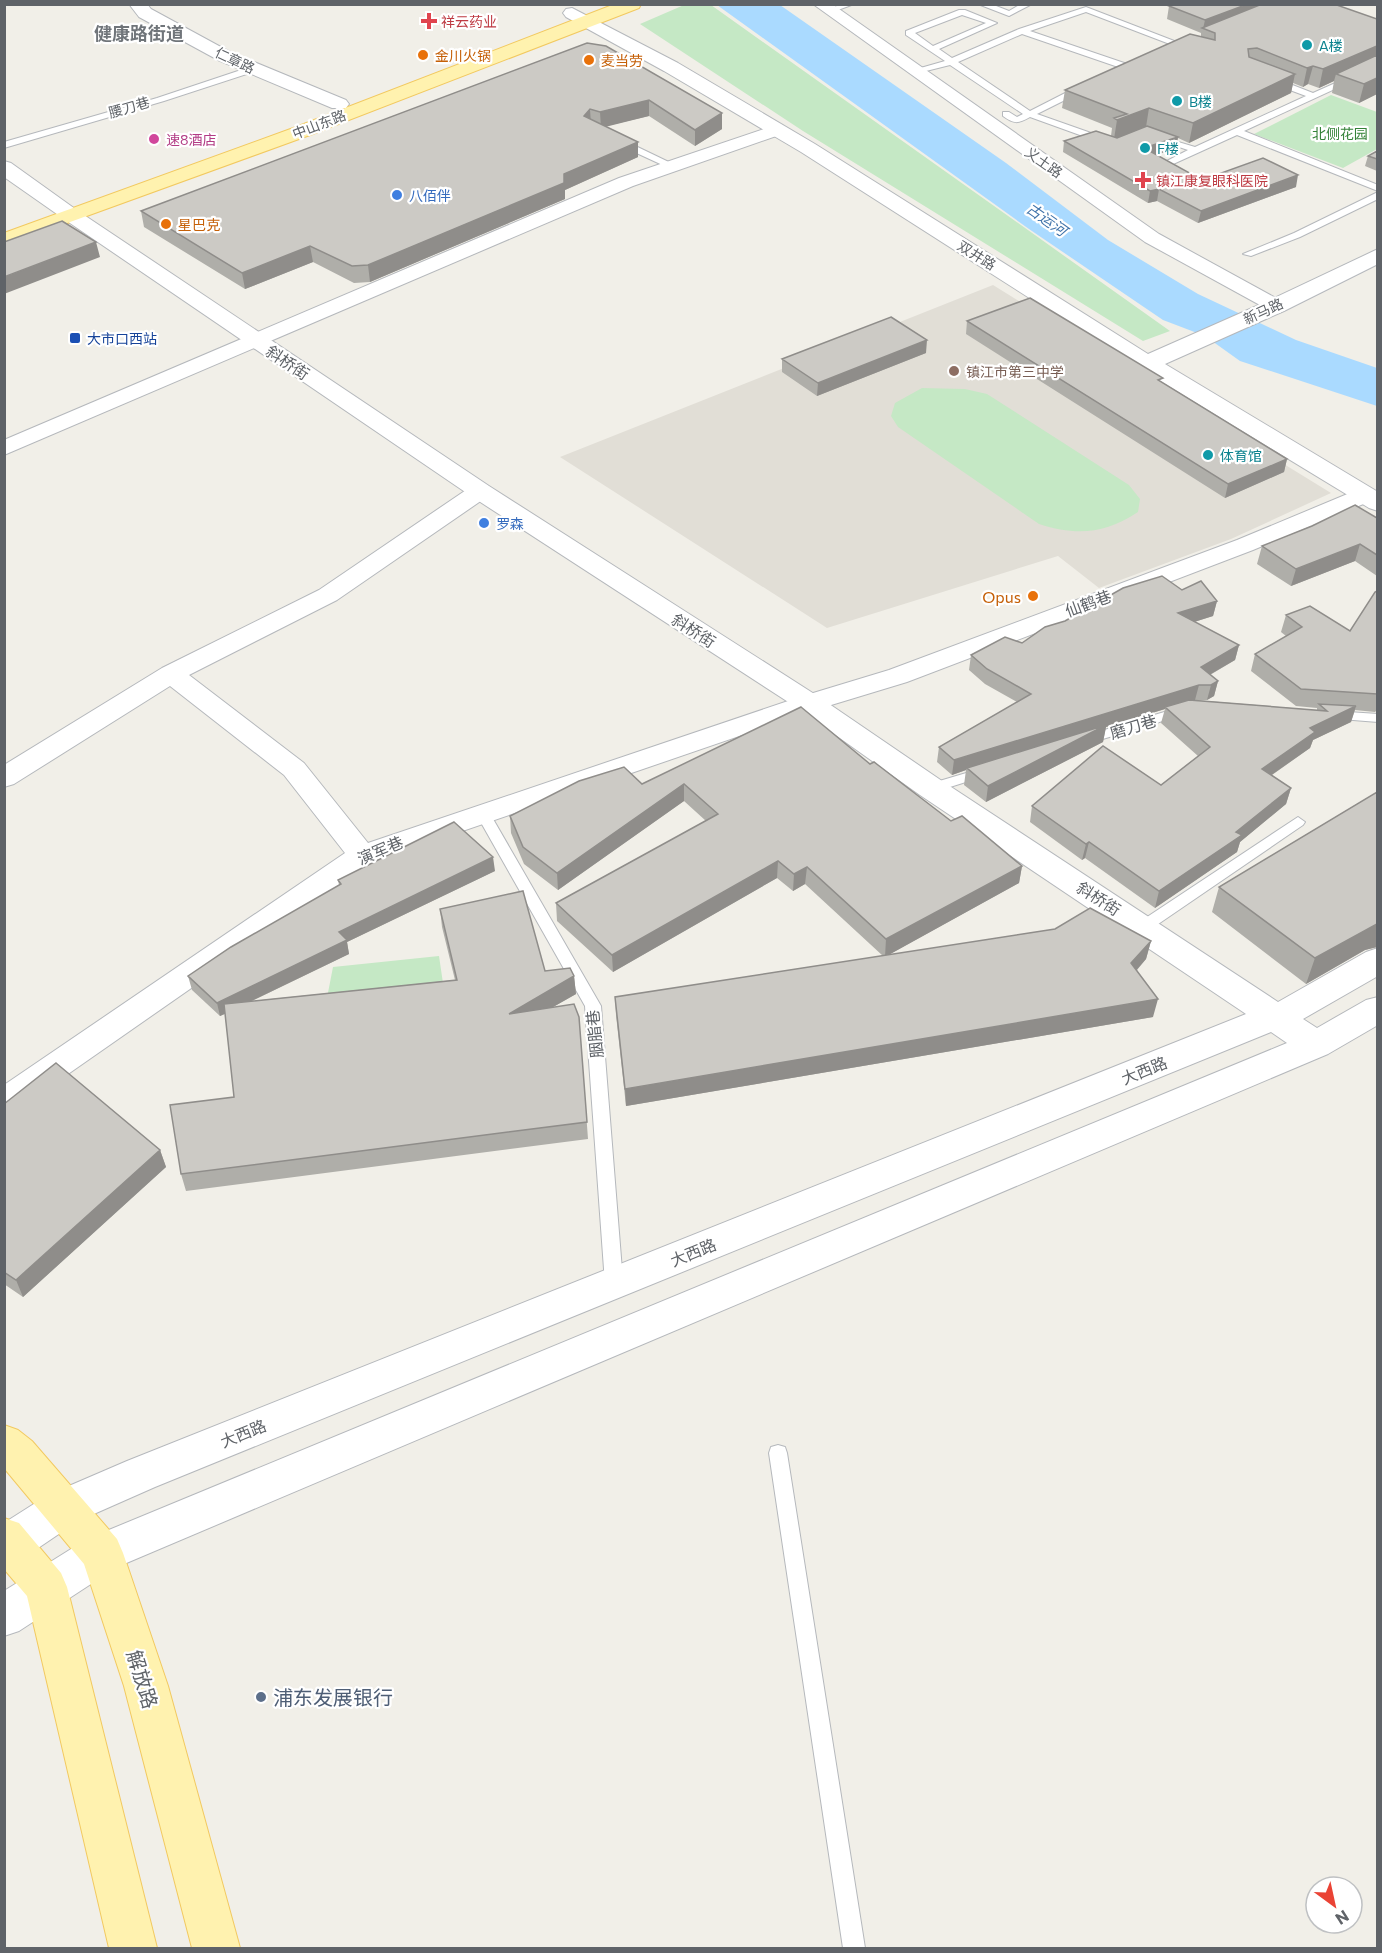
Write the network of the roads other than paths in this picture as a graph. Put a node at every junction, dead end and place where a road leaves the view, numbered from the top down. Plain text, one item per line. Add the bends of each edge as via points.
1 (137, 4) edge
2 (633, 4) edge
3 (850, 4) edge
4 (982, 4) edge
5 (1028, 4) edge
6 (825, 8) edge
7 (585, 13) edge
8 (1123, 22) junction
9 (1046, 30) dead end
10 (1022, 31) junction
11 (1193, 42) edge
12 (1183, 46) junction
13 (932, 49) junction
14 (1171, 50) edge
15 (1199, 52) edge
16 (1377, 60) edge
17 (951, 62) junction
18 (1138, 63) edge
19 (1377, 66) edge
20 (1127, 67) junction
21 (253, 69) junction
22 (1357, 70) edge
23 (914, 71) junction
24 (1109, 75) edge
25 (1260, 75) edge
26 (1092, 84) edge
27 (1313, 96) junction
28 (339, 104) junction
29 (1006, 114) dead end
30 (1029, 114) junction
31 (776, 130) junction
32 (1236, 131) junction
33 (1145, 132) edge
34 (612, 139) edge
35 (1114, 144) edge
36 (4, 145) edge
37 (1195, 150) junction
38 (1168, 163) edge
39 (672, 166) junction
40 (4, 167) edge
41 (1377, 188) edge
42 (1377, 195) edge
43 (65, 211) junction
44 (4, 225) edge
45 (4, 240) edge
46 (1248, 254) dead end
47 (1377, 255) edge
48 (1276, 306) junction
49 (257, 341) junction
50 (1147, 363) junction
51 (4, 448) edge
52 (480, 491) junction
53 (1371, 499) edge
54 (171, 674) junction
55 (809, 703) junction
56 (1196, 706) edge
57 (1321, 715) edge
58 (1377, 718) edge
59 (1075, 744) edge
60 (997, 768) edge
61 (4, 778) edge
62 (931, 788) junction
63 (482, 812) junction
64 (1298, 822) dead end
65 (362, 855) junction
66 (1143, 927) junction
67 (1377, 960) edge
68 (1377, 1009) edge
69 (1275, 1017) junction
70 (1316, 1045) junction
71 (4, 1102) edge
72 (614, 1283) junction
73 (4, 1443) edge
74 (778, 1453) dead end
75 (63, 1508) junction
76 (6, 1542) edge
77 (102, 1553) junction
78 (46, 1587) junction
79 (4, 1616) edge
80 (133, 1948) edge
81 (216, 1948) edge
82 (854, 1948) edge

1 - 21 street, 仁章路 via 145,13
2 - 7 main road, 中山东路
3 - 6 lane
4 - 5 lane via 1009,14
6 - 23 street, 义土路
7 - 28 main road, 中山东路
7 - 31 street, 双井路
7 - 43 main road, 中山东路 via 169,182
8 - 9 lane via 1109,27 1082,17
8 - 10 lane via 1086,9
8 - 12 lane
10 - 17 lane
10 - 20 lane
11 - 12 lane
12 - 14 lane
12 - 15 lane
13 - 13 lane via 909,33 962,12 993,23
13 - 17 lane
16 - 22 lane
17 - 23 lane
17 - 30 lane
18 - 20 lane
19 - 27 lane
20 - 24 lane
21 - 28 street, 仁章路
21 - 36 lane, 腰刀巷
23 - 48 street, 义土路 via 1152,238
25 - 27 lane
26 - 30 lane
27 - 32 lane
28 - 43 main road, 中山东路
29 - 30 lane via 1016,121
30 - 35 lane
31 - 39 street
31 - 50 street, 双井路
32 - 37 lane
32 - 41 lane
33 - 37 lane
34 - 39 lane
37 - 38 lane
39 - 49 street via 626,182
40 - 43 street, 斜桥街
42 - 46 lane via 1297,236
43 - 44 main road, 中山东路
43 - 45 main road, 中山东路
43 - 49 street, 斜桥街
47 - 48 street, 新马路
48 - 50 street, 新马路
49 - 51 street
49 - 52 street, 斜桥街
50 - 53 street, 双井路
52 - 54 street via 328,595
52 - 55 street, 斜桥街
53 - 55 street, 仙鹤巷 via 898,676
54 - 61 street
54 - 65 street via 294,769
55 - 62 street, 斜桥街
55 - 63 street, 演军巷
56 - 59 lane, 磨刀巷
57 - 58 lane
60 - 62 lane
62 - 66 street, 斜桥街
63 - 65 street, 演军巷
63 - 72 lane, 胭脂巷 via 593,1006
64 - 66 lane
65 - 71 street, 演军巷
66 - 69 street, 斜桥街
67 - 69 street, 大西路 via 1301,1006
68 - 70 street
69 - 70 street, 斜桥街
69 - 72 street, 大西路
70 - 77 street
72 - 75 street, 大西路
73 - 75 main road, 解放路
74 - 82 lane
75 - 76 street, 大西路
75 - 77 main road, 解放路
76 - 78 main road
77 - 78 street
77 - 81 main road, 解放路 via 146,1686
78 - 79 street
78 - 80 main road

